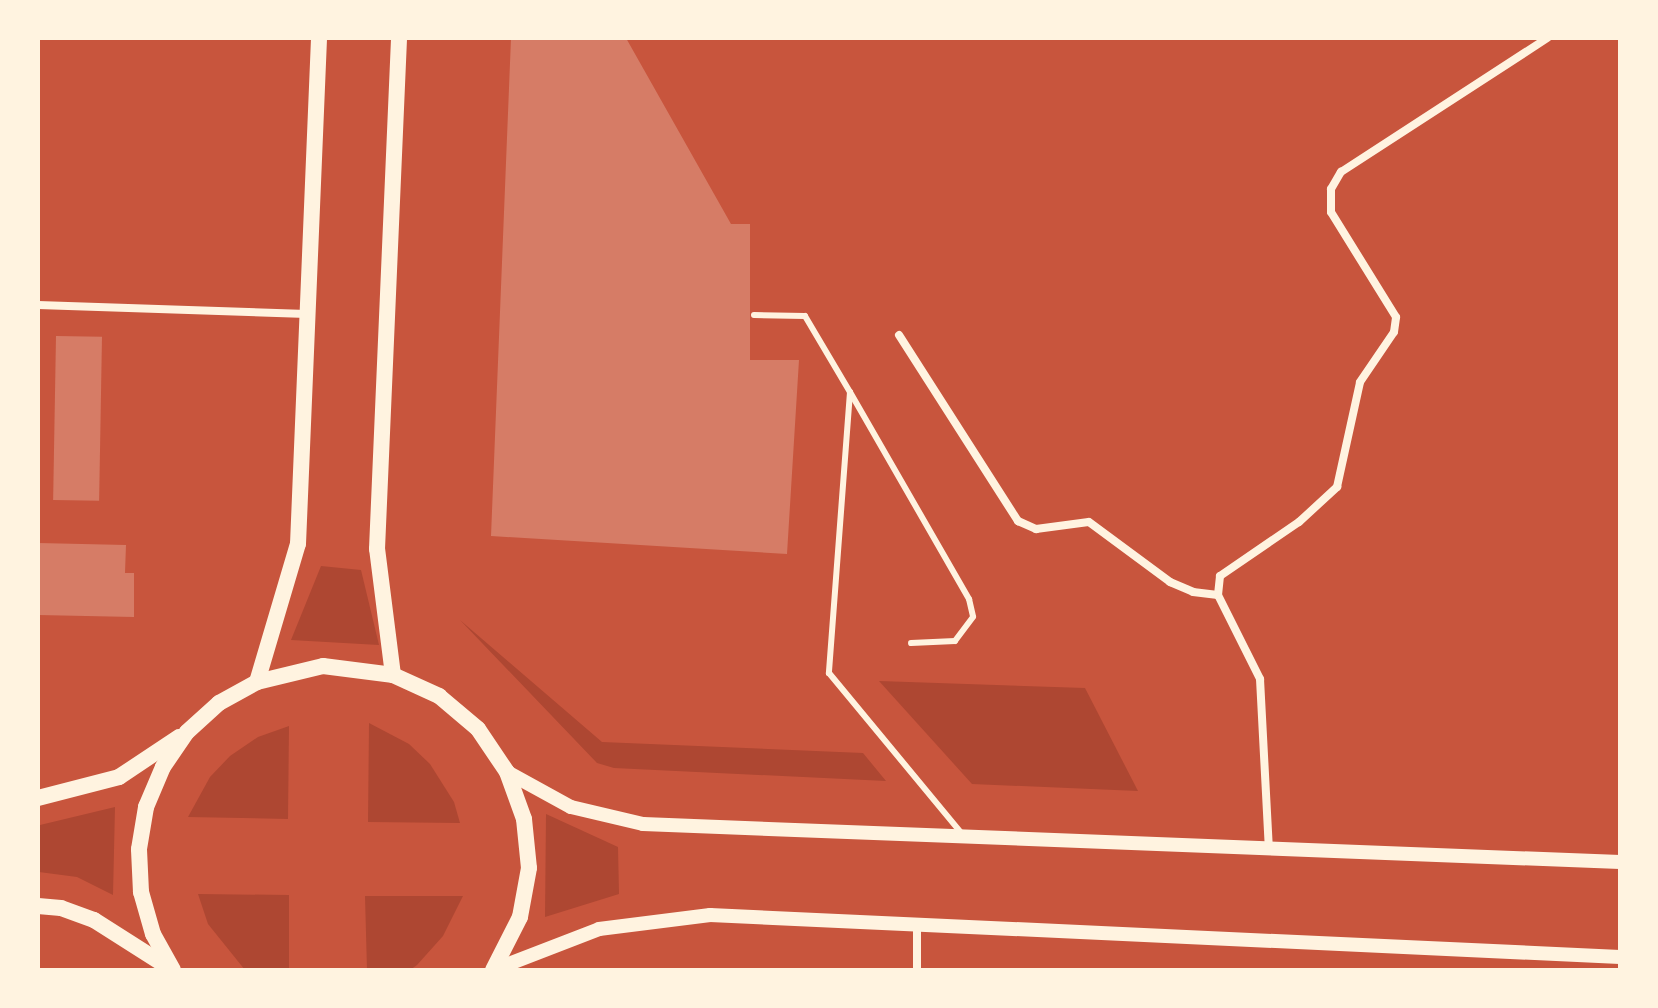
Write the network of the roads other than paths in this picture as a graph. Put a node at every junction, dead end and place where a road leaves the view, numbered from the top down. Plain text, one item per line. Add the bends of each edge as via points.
1 (319, 38) edge
2 (399, 38) edge
3 (1547, 38) edge
4 (38, 305) edge
5 (307, 314) junction
6 (754, 315) dead end
7 (899, 335) dead end
8 (850, 392) junction
9 (1218, 595) junction
10 (911, 643) dead end
11 (393, 675) junction
12 (257, 682) junction
13 (187, 732) junction
14 (507, 772) junction
15 (38, 798) edge
16 (966, 838) junction
17 (1269, 849) junction
18 (1620, 862) edge
19 (38, 906) edge
20 (917, 925) junction
21 (1620, 957) edge
22 (173, 970) edge
23 (493, 970) edge
24 (917, 970) edge

1 - 5 main road
2 - 11 main road via 377,549
3 - 9 street via 1341,172 1331,189 1331,212 1396,317 1394,332 1360,382 1337,487 1299,522 1220,576
4 - 5 street
5 - 12 main road via 298,544
6 - 8 lane via 805,316
7 - 9 street via 1018,521 1036,529 1089,522 1170,582
8 - 10 lane via 969,599 973,617 955,641
8 - 16 lane via 829,673
9 - 17 street via 1260,679
11 - 12 main road via 323,666
11 - 14 main road via 439,696 478,729
12 - 13 main road via 219,703
13 - 15 main road via 119,777
13 - 22 main road via 163,767 146,807 139,849 141,892 153,934
14 - 16 street via 571,807 643,824
14 - 23 main road via 524,819 529,868 520,917
16 - 17 street
17 - 18 street
19 - 22 main road via 94,920
20 - 21 street
20 - 23 street via 710,915 654,919 544,946
20 - 24 street

